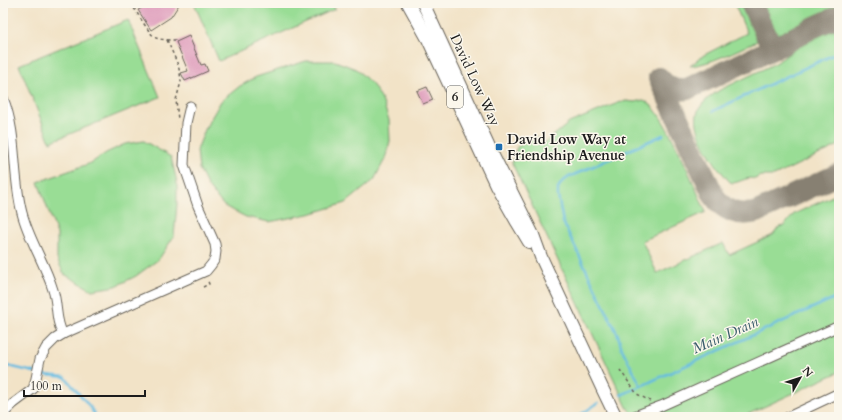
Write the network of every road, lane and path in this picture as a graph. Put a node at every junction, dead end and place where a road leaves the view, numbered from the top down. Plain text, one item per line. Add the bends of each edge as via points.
1 (131, 3) edge
2 (408, 3) edge
3 (423, 3) edge
4 (176, 40) dead end
5 (3, 98) edge
6 (190, 106) dead end
7 (501, 183) junction
8 (209, 276) dead end
9 (203, 287) dead end
10 (839, 326) edge
11 (63, 334) junction
12 (620, 370) dead end
13 (839, 393) edge
14 (661, 406) junction
15 (3, 414) edge
16 (616, 417) edge
17 (632, 417) edge
18 (788, 417) edge

1 - 4 path via 155,37
2 - 7 main road, David Low Way / 6
3 - 7 main road, David Low Way / 6
5 - 11 street via 12,129 22,212 54,290 59,327
6 - 11 street via 186,123 184,165 215,244 215,259 212,265 206,271
7 - 16 main road, David Low Way / 6 via 527,239 541,257
8 - 9 path via 209,284
10 - 14 street
11 - 15 street via 46,348 40,359 33,389
12 - 14 path via 637,394
13 - 18 street
14 - 17 street

